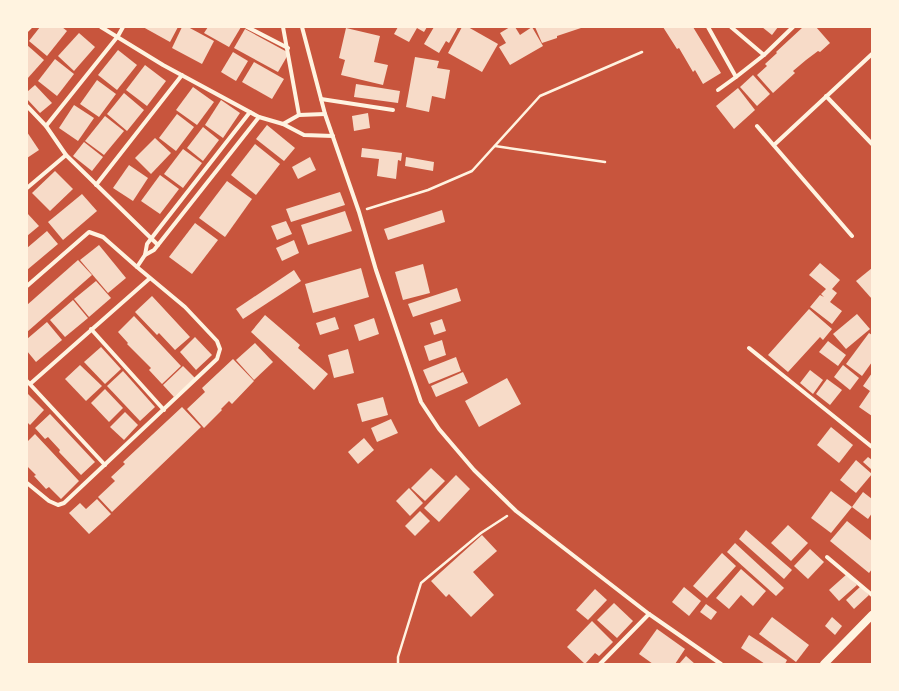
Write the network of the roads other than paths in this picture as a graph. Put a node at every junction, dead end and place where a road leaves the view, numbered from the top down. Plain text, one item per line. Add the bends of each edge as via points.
1 (30, 27) edge
2 (101, 27) edge
3 (123, 27) edge
4 (247, 27) edge
5 (284, 27) edge
6 (302, 27) edge
7 (708, 27) edge
8 (731, 27) edge
9 (793, 27) edge
10 (27, 30) edge
11 (118, 36) junction
12 (288, 48) junction
13 (872, 54) edge
14 (764, 55) junction
15 (182, 75) junction
16 (736, 77) junction
17 (718, 90) dead end
18 (826, 96) junction
19 (321, 99) junction
20 (27, 106) edge
21 (393, 110) dead end
22 (250, 112) junction
23 (325, 114) junction
24 (299, 115) junction
25 (259, 117) junction
26 (283, 124) junction
27 (46, 126) junction
28 (757, 126) dead end
29 (333, 136) junction
30 (872, 144) edge
31 (774, 145) junction
32 (66, 155) junction
33 (96, 185) junction
34 (27, 188) edge
35 (852, 236) dead end
36 (151, 238) junction
37 (158, 245) junction
38 (146, 255) junction
39 (137, 267) junction
40 (149, 279) junction
41 (27, 286) edge
42 (91, 329) junction
43 (749, 348) dead end
44 (28, 382) edge
45 (164, 410) junction
46 (872, 446) edge
47 (105, 465) junction
48 (27, 483) edge
49 (827, 558) dead end
50 (872, 595) edge
51 (649, 614) junction
52 (872, 615) edge
53 (600, 664) edge
54 (721, 664) edge
55 (824, 664) edge

1 - 10 street
2 - 11 street
3 - 11 street
4 - 12 street
5 - 12 street
6 - 19 street
7 - 16 street
8 - 14 street
9 - 14 street
11 - 15 street
11 - 27 street
12 - 24 street
13 - 18 street
14 - 16 street
15 - 22 street
15 - 33 street
16 - 17 street
18 - 30 street
18 - 31 street
19 - 21 street
19 - 23 street
20 - 27 street
22 - 25 street
22 - 36 street
23 - 24 street
23 - 29 street
24 - 26 street
25 - 26 street
25 - 37 street
26 - 29 street via 304,135
27 - 32 street
28 - 31 street
29 - 51 street via 421,402 439,429 474,470 516,510
31 - 35 street
32 - 33 street
32 - 34 street
33 - 36 street
36 - 37 street
36 - 38 street via 147,244
37 - 38 street
38 - 39 street
39 - 40 street
39 - 41 street via 103,237 89,232
40 - 42 street
40 - 45 street via 185,307 217,341 220,349 215,362
42 - 44 street
42 - 45 street
43 - 46 street
44 - 47 street
45 - 47 street
47 - 48 street via 64,503 58,505
49 - 50 street
51 - 53 street
51 - 54 street
52 - 55 main road

